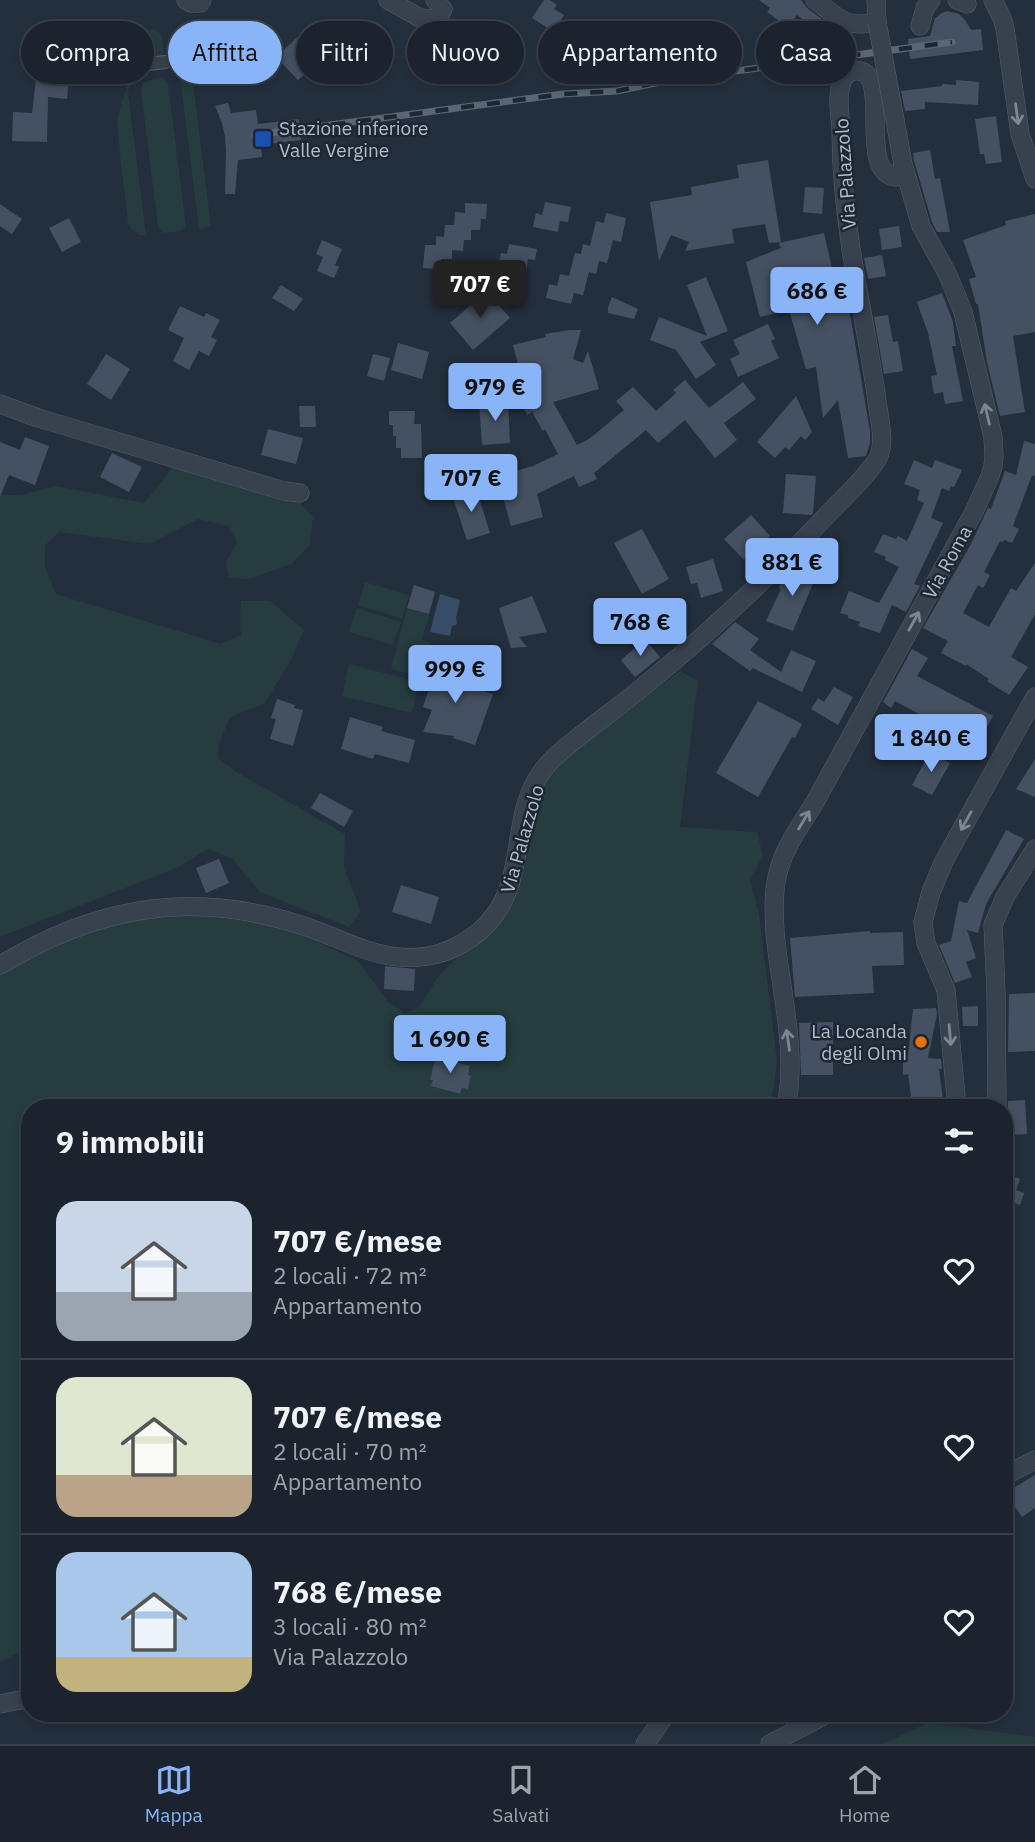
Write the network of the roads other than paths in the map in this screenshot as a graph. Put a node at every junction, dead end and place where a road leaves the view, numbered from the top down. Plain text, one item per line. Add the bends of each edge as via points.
1 (186, 0) edge
2 (202, 0) edge
3 (388, 0) edge
4 (435, 0) edge
5 (815, 0) edge
6 (876, 0) edge
7 (931, 0) edge
8 (993, 0) edge
9 (877, 22) junction
10 (920, 26) dead end
11 (165, 62) dead end
12 (154, 63) edge
13 (903, 164) junction
14 (1035, 180) edge
15 (0, 404) edge
16 (300, 493) dead end
17 (1035, 698) edge
18 (1035, 849) edge
19 (0, 965) edge
20 (788, 1099) edge
21 (956, 1099) edge
22 (998, 1099) edge
23 (1035, 1460) edge
24 (1013, 1471) edge
25 (21, 1700) edge
26 (0, 1704) edge
27 (661, 1722) edge
28 (812, 1722) edge
29 (645, 1744) edge
30 (770, 1744) edge

1 - 2 street via 197,4
3 - 4 street via 420,18 438,19 443,9
5 - 9 street via 849,24
6 - 9 street, Via Roma
7 - 10 street
8 -> 14 street via 1002,18 1020,134
9 - 13 street, Via Roma, bridge
11 - 12 street
13 - 19 street, Via Palazzolo via 896,177 883,170 876,146 871,78 861,71 848,75 840,93 846,206 881,437 878,458 724,617 543,770 526,809 507,895 488,924 450,950 404,958 367,951 267,916 164,906 88,923
20 -> 13 street, Via Roma via 791,1060 774,915 780,865 974,512 993,466 993,437 963,312 924,233
15 - 16 street
17 -> 21 street via 944,861 923,922 926,943 946,989
18 - 22 street via 993,925
23 - 24 street
25 - 26 street
27 - 29 street
28 - 30 street

